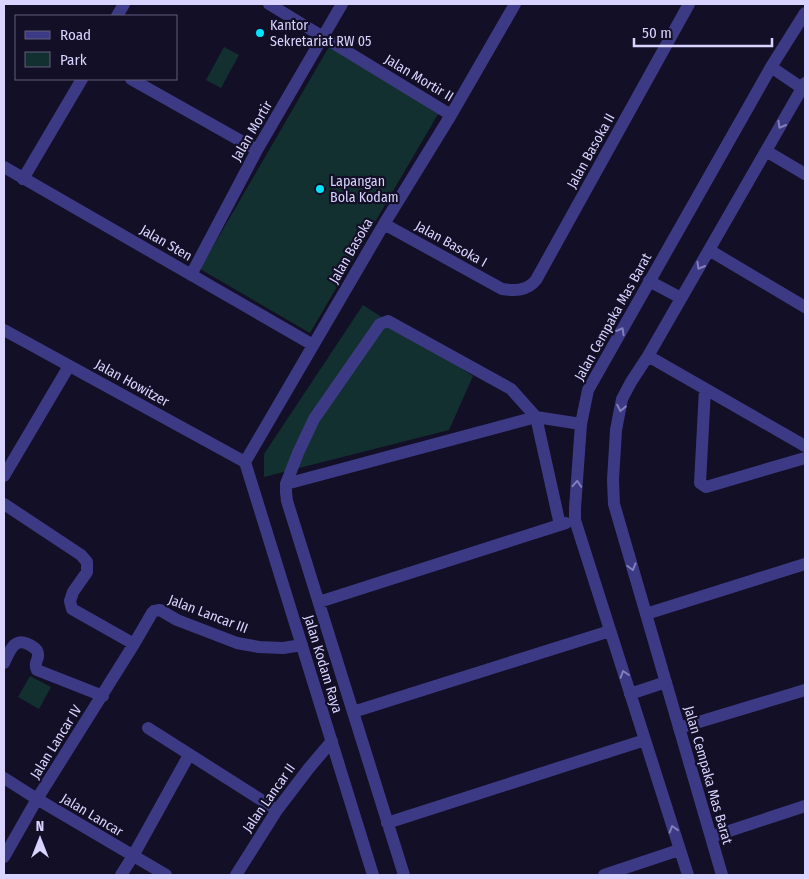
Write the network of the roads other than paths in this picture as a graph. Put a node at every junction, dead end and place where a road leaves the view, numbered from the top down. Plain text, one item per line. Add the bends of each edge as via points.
1 (268, 4) edge
2 (342, 4) edge
3 (515, 4) edge
4 (690, 4) edge
5 (805, 13) edge
6 (323, 38) junction
7 (771, 68) junction
8 (81, 80) edge
9 (133, 80) edge
10 (804, 86) edge
11 (451, 115) junction
12 (257, 150) junction
13 (766, 151) junction
14 (4, 167) edge
15 (805, 174) edge
16 (23, 179) junction
17 (384, 224) junction
18 (710, 250) junction
19 (191, 275) junction
20 (649, 281) junction
21 (502, 289) joint
22 (681, 298) junction
23 (805, 306) edge
24 (4, 330) edge
25 (313, 345) junction
26 (648, 356) junction
27 (69, 366) junction
28 (705, 389) junction
29 (536, 417) junction
30 (581, 424) junction
31 (805, 446) edge
32 (805, 458) edge
33 (245, 462) junction
34 (4, 476) edge
35 (286, 484) junction
36 (4, 504) edge
37 (575, 520) junction
38 (560, 525) junction
39 (805, 564) edge
40 (318, 602) junction
41 (646, 614) junction
42 (610, 631) junction
43 (134, 644) junction
44 (302, 645) junction
45 (4, 663) edge
46 (666, 682) junction
47 (805, 690) edge
48 (630, 694) junction
49 (103, 696) junction
50 (352, 712) junction
51 (148, 728) dead end
52 (679, 728) junction
53 (645, 740) junction
54 (332, 741) junction
55 (189, 755) junction
56 (4, 778) edge
57 (37, 799) junction
58 (805, 806) edge
59 (277, 810) junction
60 (387, 823) junction
61 (711, 837) junction
62 (679, 850) junction
63 (133, 856) junction
64 (4, 857) edge
65 (121, 875) edge
66 (166, 875) edge
67 (236, 875) edge
68 (373, 875) edge
69 (404, 875) edge
70 (604, 875) edge
71 (688, 875) edge
72 (722, 875) edge

1 - 6 street, Jalan Mortir II
2 - 6 street, Jalan Mortir
3 - 11 street, Jalan Basoka
4 - 21 street, Jalan Basoka II via 536,280 527,288
5 - 7 street, Jalan Cempaka Mas Barat
6 - 11 street, Jalan Mortir II
6 - 12 street, Jalan Mortir
7 - 10 street
7 - 20 street, Jalan Cempaka Mas Barat
8 - 16 street
9 - 12 street
10 -> 13 street, Jalan Cempaka Mas Barat
11 - 17 street, Jalan Basoka
12 - 19 street, Jalan Mortir
13 - 15 street
13 - 18 street, Jalan Cempaka Mas Barat
14 - 16 street, Jalan Sten
16 - 19 street, Jalan Sten
17 - 21 street, Jalan Basoka I
17 - 25 street, Jalan Basoka
18 -> 22 street, Jalan Cempaka Mas Barat
18 - 23 street
19 - 25 street, Jalan Sten
20 - 22 street
30 -> 20 street, Jalan Cempaka Mas Barat via 588,390
22 - 26 street, Jalan Cempaka Mas Barat
24 - 27 street, Jalan Howitzer
25 - 33 street, Jalan Basoka
26 - 28 street
26 -> 41 street, Jalan Cempaka Mas Barat via 622,399 616,430 613,480 614,504
27 - 33 street, Jalan Howitzer
27 - 34 street
28 - 31 street
28 - 32 street via 700,484 706,487
29 - 30 street
29 - 35 street
29 - 35 street via 511,389 388,321 380,324 314,419
29 - 38 street
37 -> 30 street, Jalan Cempaka Mas Barat
33 - 44 street, Jalan Kodam Raya
35 - 40 street via 287,501
36 - 43 street via 81,555 87,562 87,572 73,592 72,609
37 - 38 street
37 - 42 street, Jalan Cempaka Mas Barat
38 - 40 street
39 - 41 street
40 - 50 street
41 - 46 street, Jalan Cempaka Mas Barat
48 -> 42 street, Jalan Cempaka Mas Barat
42 - 50 street
43 - 44 street, Jalan Lancar III via 154,611 160,610 237,643 283,648
43 - 49 street, Jalan Lancar IV
44 - 54 street, Jalan Kodam Raya
45 - 49 street via 14,645 25,642 38,651 35,665 38,670
46 - 48 street
46 - 52 street, Jalan Cempaka Mas Barat
47 - 52 street
48 - 53 street, Jalan Cempaka Mas Barat
49 - 57 street, Jalan Lancar IV
50 - 60 street
51 - 55 street
52 - 61 street, Jalan Cempaka Mas Barat
53 - 60 street
62 -> 53 street, Jalan Cempaka Mas Barat
54 - 59 street, Jalan Lancar II
54 - 68 street, Jalan Kodam Raya
55 - 59 street
55 - 63 street
56 - 57 street, Jalan Lancar
57 - 63 street, Jalan Lancar
57 - 64 street, Jalan Lancar IV
58 - 61 street
59 - 67 street, Jalan Lancar II
60 - 69 street
61 - 72 street, Jalan Cempaka Mas Barat
62 - 70 street
62 - 71 street, Jalan Cempaka Mas Barat
63 - 65 street
63 - 66 street, Jalan Lancar

